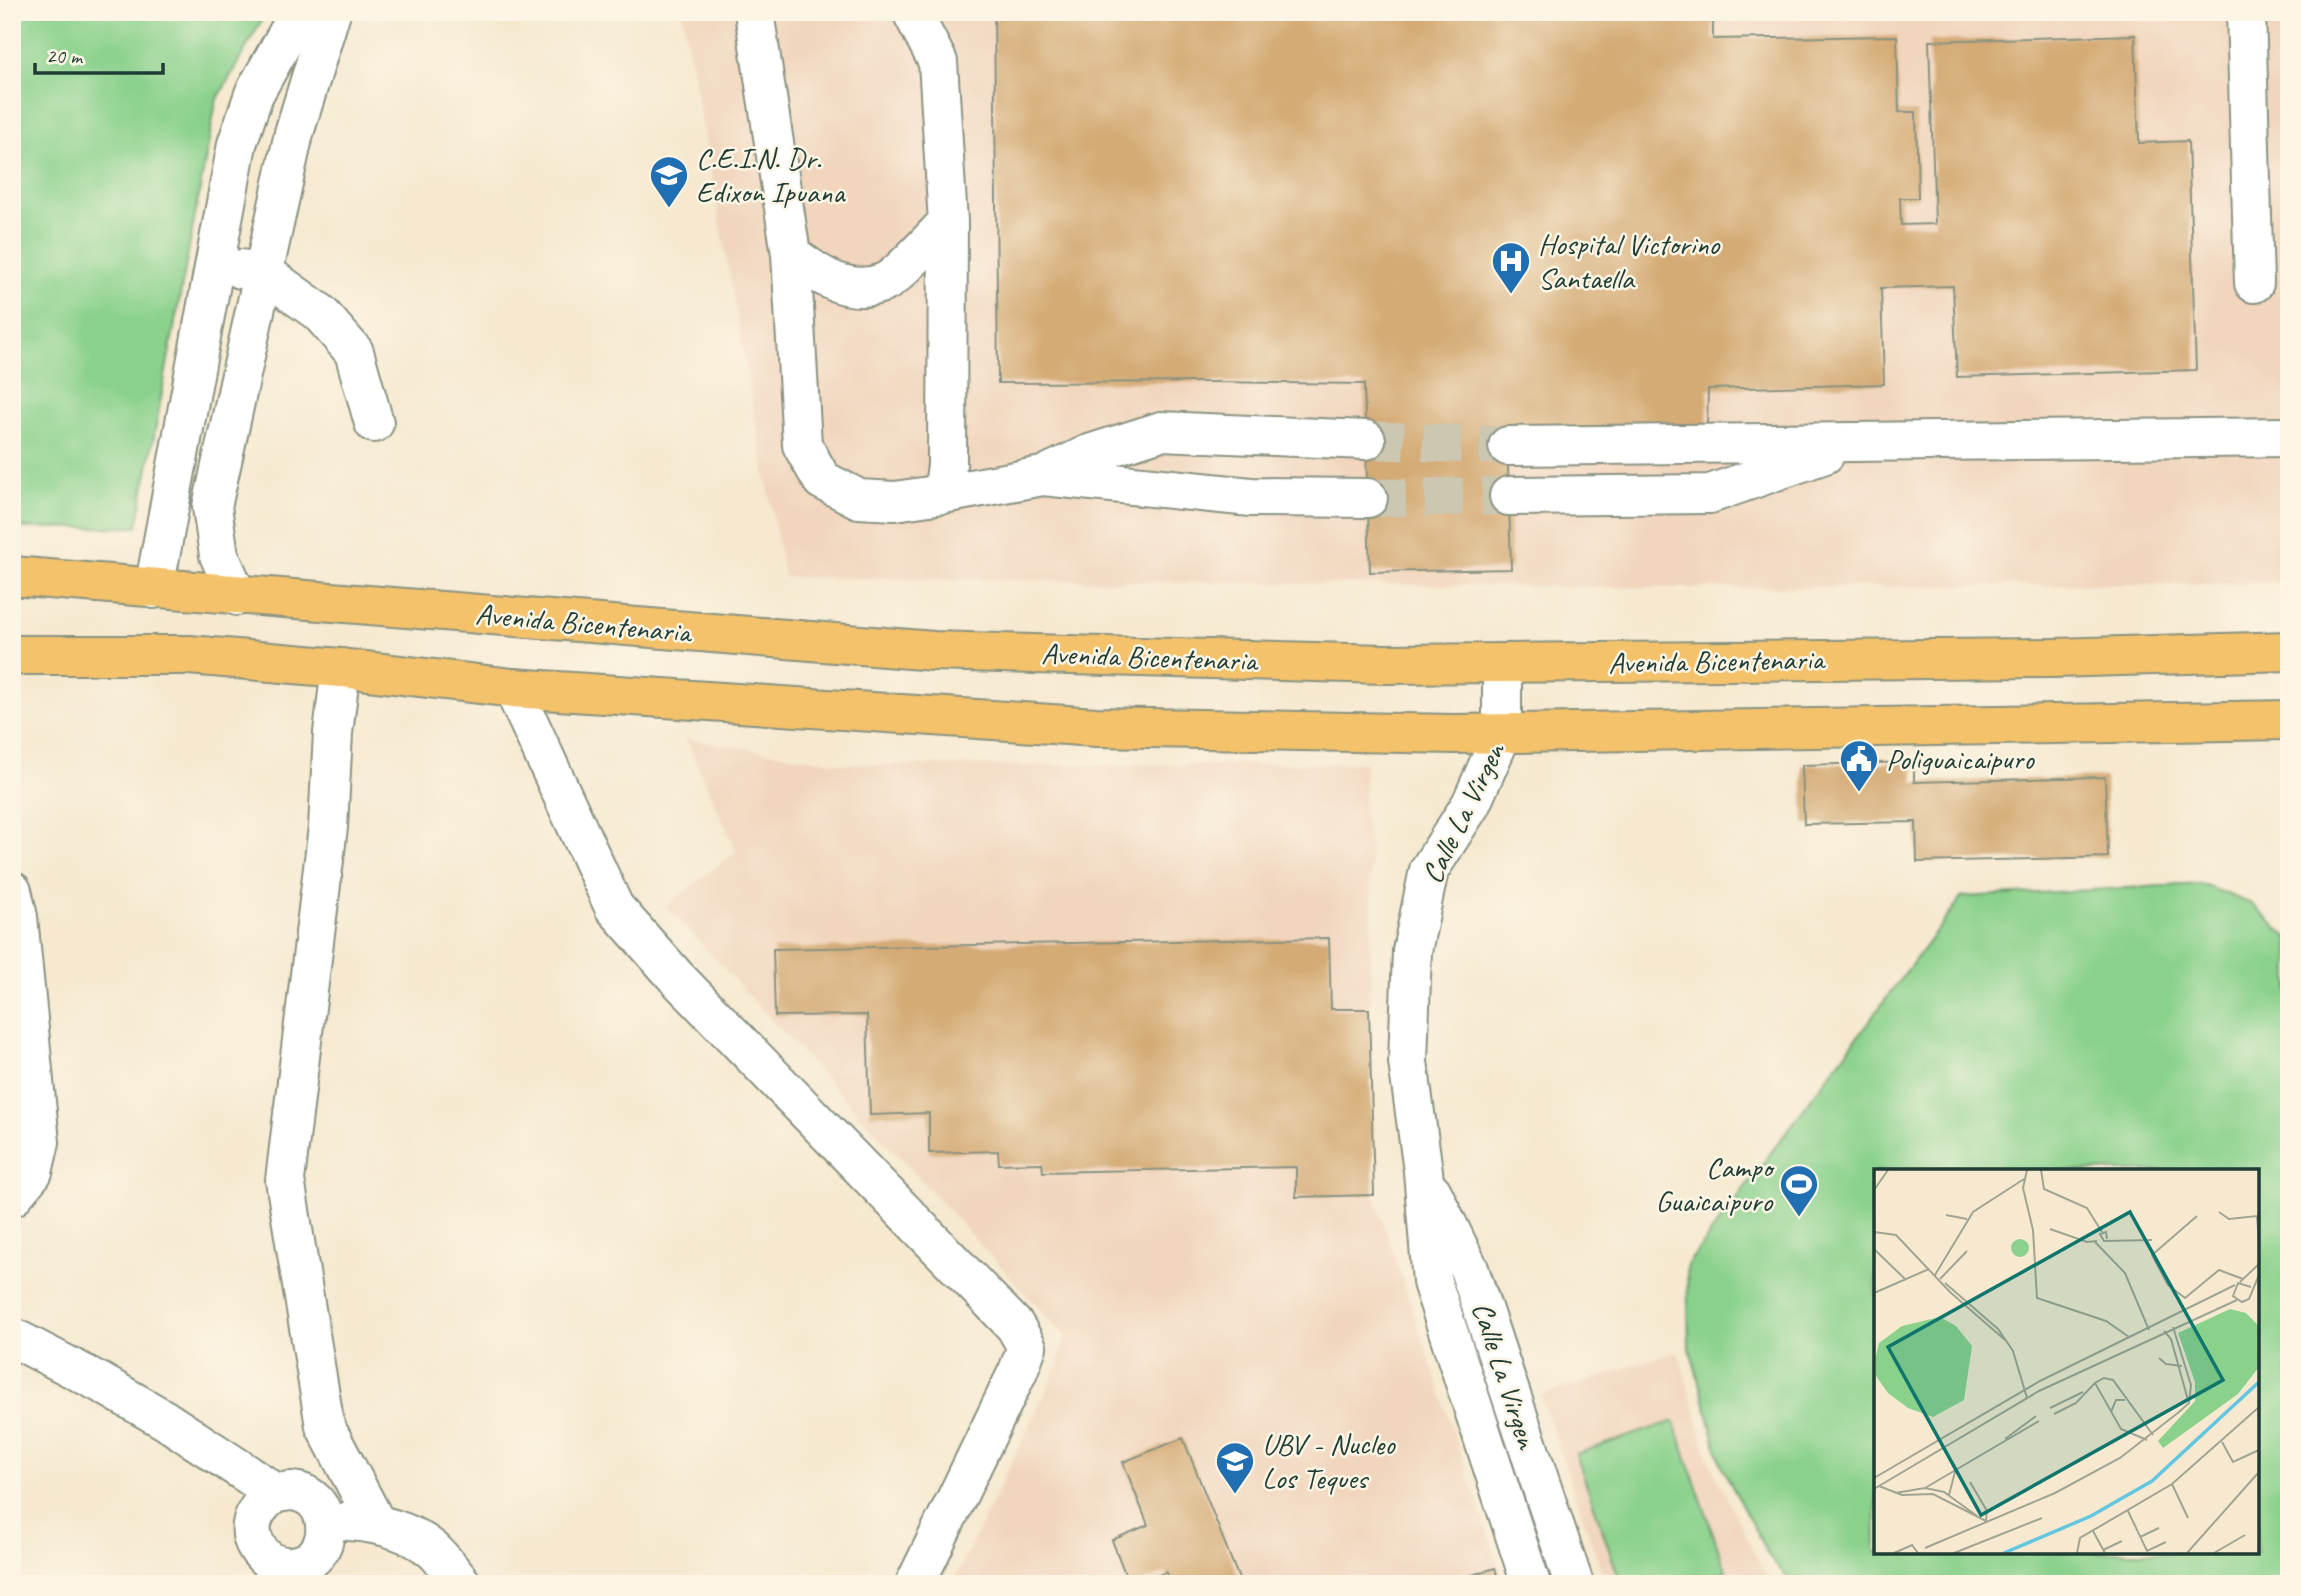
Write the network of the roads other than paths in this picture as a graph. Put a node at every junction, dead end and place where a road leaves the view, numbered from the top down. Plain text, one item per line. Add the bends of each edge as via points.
1 (303, 12) edge
2 (331, 12) edge
3 (754, 12) edge
4 (912, 12) edge
5 (2245, 12) edge
6 (948, 222) junction
7 (791, 254) junction
8 (215, 264) junction
9 (263, 272) junction
10 (2254, 283) dead end
11 (374, 423) dead end
12 (2289, 437) edge
13 (1366, 440) tunnel mouth
14 (1858, 443) junction
15 (1508, 446) tunnel mouth
16 (1042, 477) junction
17 (943, 494) junction
18 (1509, 496) tunnel mouth
19 (1368, 498) tunnel mouth
20 (12, 576) edge
21 (154, 589) junction
22 (237, 596) junction
23 (2289, 651) edge
24 (12, 655) edge
25 (1502, 663) junction
26 (341, 668) junction
27 (513, 688) junction
28 (2289, 720) edge
29 (1502, 734) junction
30 (12, 891) edge
31 (1423, 1171) junction
32 (12, 1197) edge
33 (12, 1337) edge
34 (1517, 1411) junction
35 (1479, 1424) junction
36 (275, 1493) junction
37 (326, 1521) junction
38 (376, 1523) junction
39 (287, 1575) edge
40 (462, 1584) edge
41 (915, 1584) edge
42 (1531, 1584) edge
43 (1574, 1584) edge

1 - 8 street via 254,94 237,144
2 - 9 street via 294,133
3 - 7 street
4 - 6 street via 938,62
5 - 10 street
6 - 7 street via 886,282 839,285
6 - 17 street
7 - 17 street via 802,445 822,480 859,499 895,501
8 - 9 street
8 - 21 street
9 - 11 street via 320,313 354,352
9 - 22 street via 212,507 219,555
12 - 14 street
13 - 16 street via 1161,431 1089,454
14 - 15 street
14 - 18 street via 1710,494
16 - 17 street
16 - 19 street via 1251,498
20 - 21 main road, Avenida Bicentenaria
21 - 22 main road, Avenida Bicentenaria
22 - 25 main road, Avenida Bicentenaria via 934,651
23 - 25 main road, Avenida Bicentenaria
24 - 26 main road via 188,656
25 - 29 street, Calle La Virgen
26 - 27 main road
26 - 38 street via 328,827 285,1180 325,1426
27 - 29 main road via 1096,727
27 - 41 street via 614,907 677,978 1015,1325 1027,1347
28 - 29 main road
29 - 31 street, Calle La Virgen via 1471,804 1429,870 1412,951 1408,1062
30 - 32 street via 40,1142 33,1172
31 - 34 street, Calle La Virgen via 1469,1269
31 - 35 street, Calle La Virgen via 1432,1282
33 - 36 street via 165,1420
34 - 35 street
34 - 43 street, Calle La Virgen
35 - 42 street, Calle La Virgen
36 - 37 street via 292,1491 307,1496 319,1506
36 - 39 street via 262,1502 251,1530 265,1558
37 - 38 street
37 - 39 street via 320,1551
38 - 40 street via 432,1549

